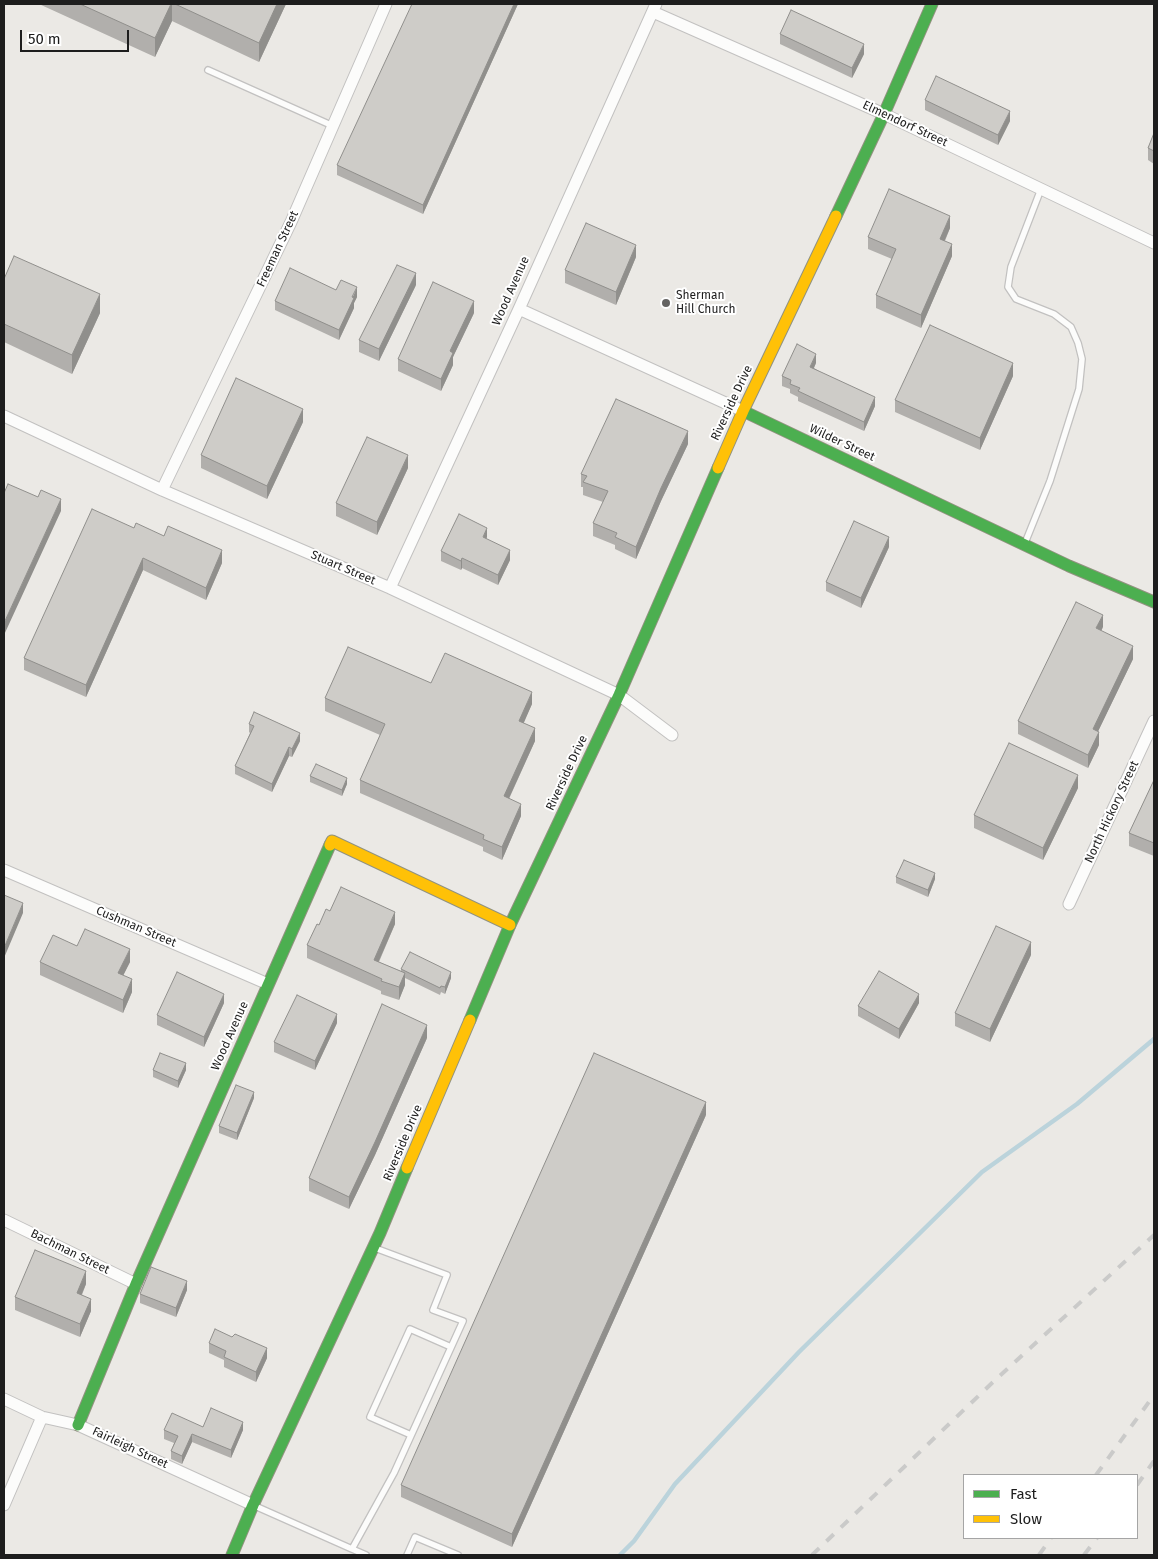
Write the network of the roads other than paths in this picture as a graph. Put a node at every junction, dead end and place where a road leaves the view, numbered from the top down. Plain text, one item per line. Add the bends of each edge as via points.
1 (386, 4) edge
2 (932, 4) edge
3 (654, 8) edge
4 (208, 70) dead end
5 (884, 114) junction
6 (333, 126) junction
7 (1041, 189) junction
8 (1154, 243) edge
9 (519, 308) junction
10 (743, 411) junction
11 (4, 416) edge
12 (162, 490) junction
13 (1024, 545) junction
14 (390, 588) junction
15 (1154, 602) edge
16 (619, 695) junction
17 (1154, 721) edge
18 (672, 735) dead end
19 (4, 870) edge
20 (1069, 904) dead end
21 (510, 924) junction
22 (268, 984) junction
23 (4, 1220) edge
24 (373, 1248) junction
25 (136, 1284) junction
26 (451, 1347) junction
27 (4, 1400) edge
28 (42, 1417) junction
29 (78, 1425) junction
30 (410, 1435) junction
31 (4, 1505) edge
32 (253, 1505) junction
33 (352, 1548) junction
34 (232, 1555) edge
35 (366, 1555) edge
36 (406, 1555) edge
37 (458, 1555) edge

1 - 6 street, Freeman Street
2 - 5 street, Riverside Drive
3 - 5 street, Elmendorf Street
3 - 9 street, Wood Avenue
4 - 6 lane
5 - 7 street, Elmendorf Street
5 - 10 street, Riverside Drive
6 - 12 street, Freeman Street via 291,222
7 - 8 street, Elmendorf Street
7 - 13 lane via 1010,267 1008,287 1016,299 1054,314 1071,327 1082,359 1079,389 1050,480
9 - 10 street, Wilder Street
9 - 14 street, Wood Avenue
10 - 13 street, Wilder Street
10 - 16 street, Riverside Drive
11 - 12 street, Stuart Street
12 - 14 street, Stuart Street
13 - 15 street, Wilder Street
14 - 16 street, Stuart Street
16 - 18 street, Stuart Street
16 - 21 street, Riverside Drive
17 - 20 street, North Hickory Street
19 - 22 street, Cushman Street
21 - 22 street, Wood Avenue via 332,841
21 - 24 street, Riverside Drive
22 - 25 street, Wood Avenue
23 - 25 street, Bachman Street
24 - 26 lane via 447,1275 433,1310 463,1321
24 - 32 street, Riverside Drive
25 - 29 street, Wood Avenue
26 - 30 lane
26 - 30 lane via 410,1328 370,1417
27 - 28 street, Fairleigh Street
28 - 29 street, Fairleigh Street
28 - 31 street
29 - 32 street, Fairleigh Street
30 - 33 lane via 394,1473
32 - 33 lane
32 - 34 street, Riverside Drive
33 - 35 lane
36 - 37 lane via 416,1537

